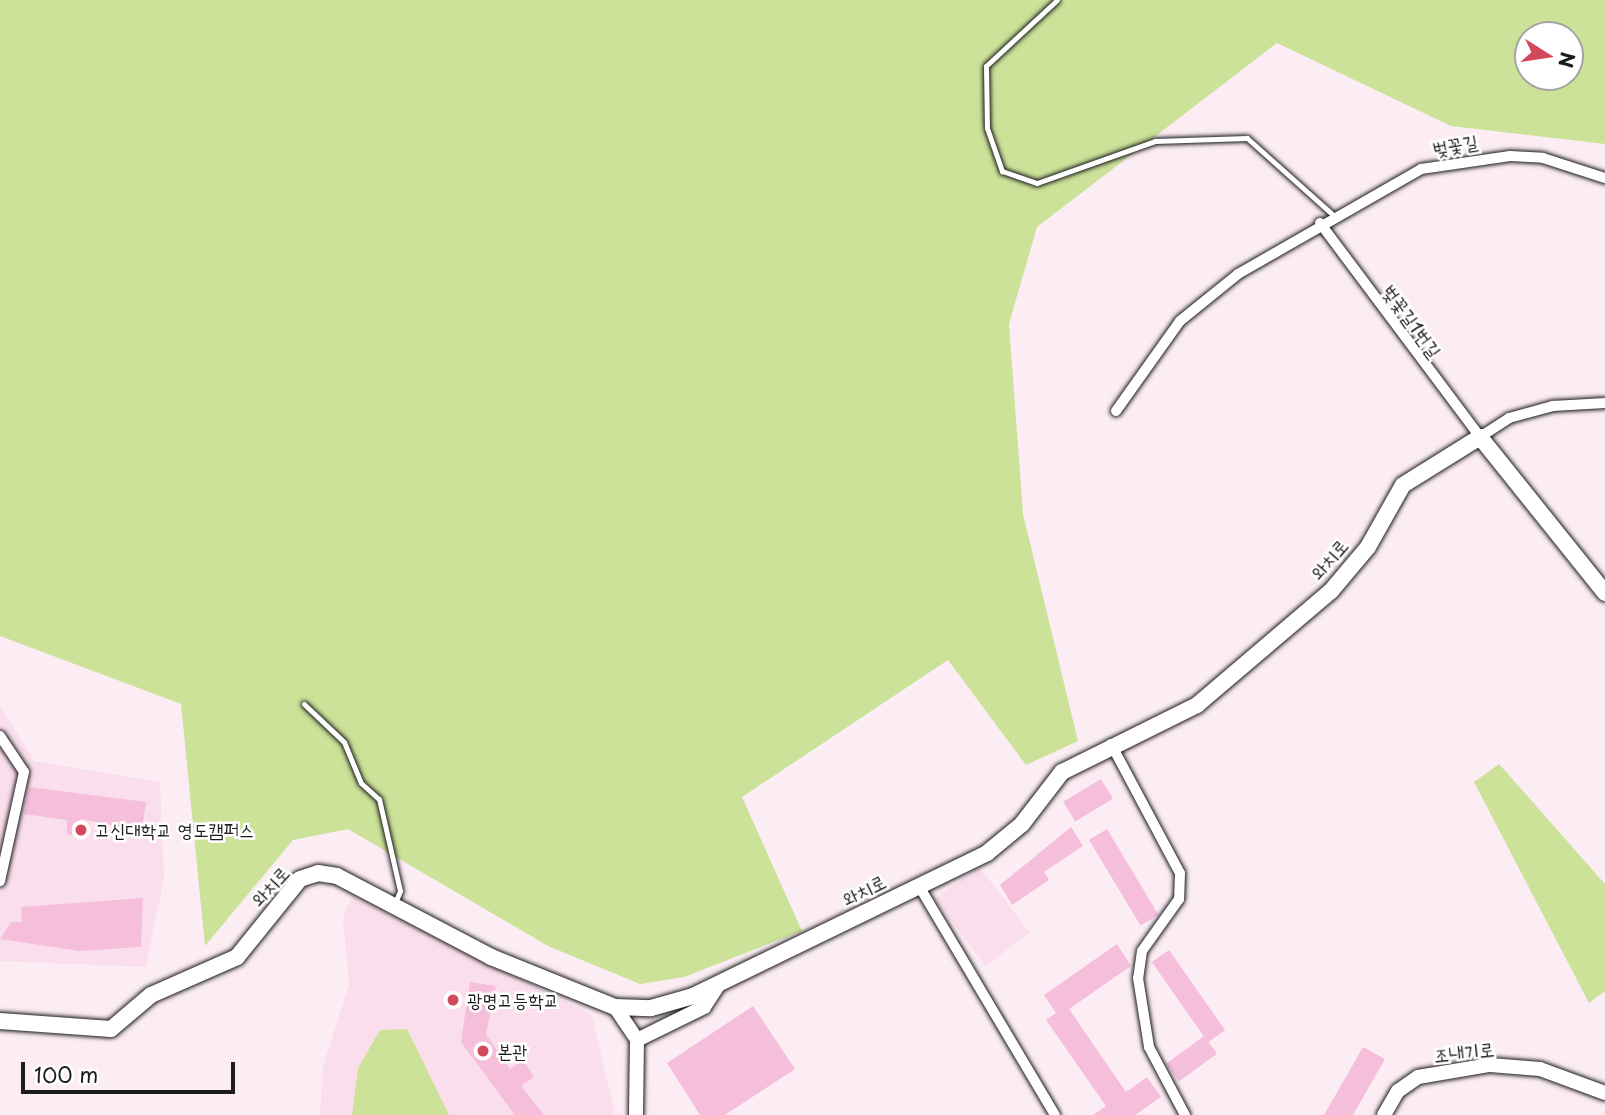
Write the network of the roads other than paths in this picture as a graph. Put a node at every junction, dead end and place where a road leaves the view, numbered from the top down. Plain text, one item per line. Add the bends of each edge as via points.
1 (1057, 0) edge
2 (1605, 178) edge
3 (1334, 215) junction
4 (1320, 223) junction
5 (1605, 403) edge
6 (1116, 411) dead end
7 (1480, 437) junction
8 (1605, 593) edge
9 (304, 704) dead end
10 (0, 736) edge
11 (1111, 744) junction
12 (0, 881) edge
13 (919, 886) junction
14 (394, 906) junction
15 (719, 984) junction
16 (615, 1007) junction
17 (0, 1021) edge
18 (637, 1040) junction
19 (1605, 1093) edge
20 (636, 1115) edge
21 (1055, 1115) edge
22 (1185, 1115) edge
23 (1384, 1115) edge

1 - 3 lane via 986,66 987,128 1002,171 1037,183 1155,141 1247,138
2 - 3 street, 벚꽃길 via 1543,158 1476,157 1421,169
3 - 4 street, 벚꽃길
4 - 6 street, 벚꽃길 via 1238,274 1180,321
4 - 7 street, 벚꽃길1번길
5 - 7 street via 1542,409 1509,418
7 - 8 main road
7 - 11 main road, 와치로 via 1403,485 1368,547 1331,591 1198,705
9 - 14 lane via 344,742 360,783 379,799 400,891
10 - 12 street via 24,772
11 - 13 main road, 와치로 via 1048,784 1022,824 987,853
11 - 22 street via 1180,873 1179,899 1142,951 1138,978 1149,1047
13 - 15 main road, 와치로
13 - 21 street
14 - 16 main road, 와치로 via 491,957
14 - 17 main road, 와치로 via 337,876 318,873 300,879 237,957 151,995 111,1029
15 - 16 main road, 와치로 via 651,1008
15 - 18 street via 704,1007
16 - 18 street
18 - 20 street
19 - 23 street, 조내기로 via 1540,1069 1490,1065 1418,1077 1398,1091

